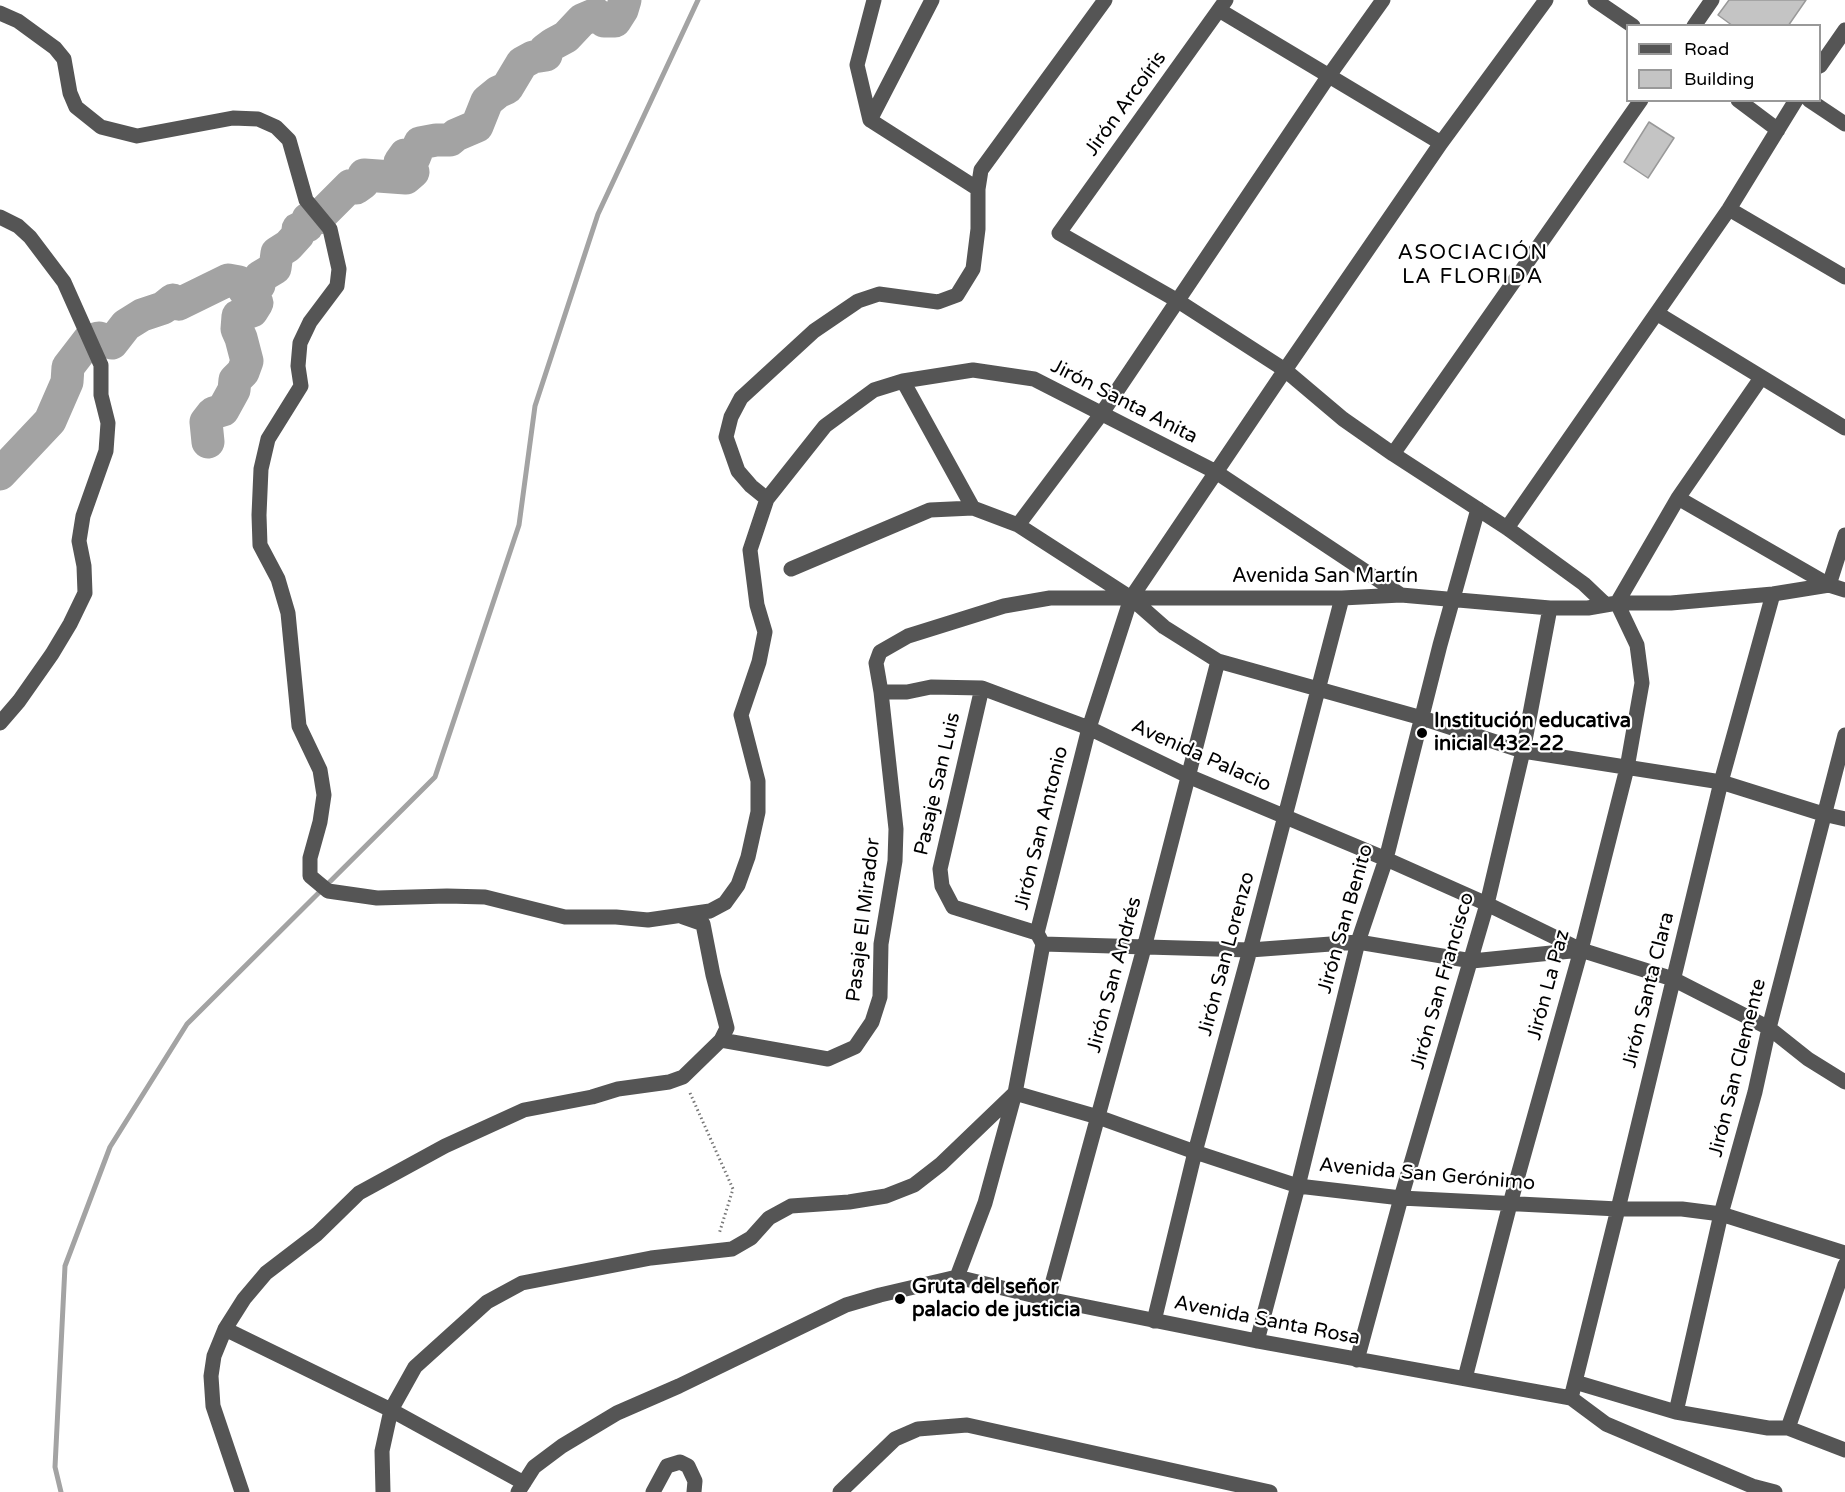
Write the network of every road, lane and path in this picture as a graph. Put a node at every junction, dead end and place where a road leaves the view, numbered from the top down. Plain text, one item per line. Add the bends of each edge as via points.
1 (874, 0) edge
2 (932, 0) edge
3 (1105, 0) edge
4 (1383, 0) edge
5 (1546, 0) edge
6 (1595, 0) edge
7 (1712, 0) edge
8 (1223, 5) edge
9 (0, 13) edge
10 (1630, 24) edge
11 (1695, 24) edge
12 (1845, 30) edge
13 (1821, 65) edge
14 (1328, 77) junction
15 (1640, 102) edge
16 (1741, 102) edge
17 (1795, 102) edge
18 (1812, 102) edge
19 (870, 120) junction
20 (1845, 124) edge
21 (1778, 130) junction
22 (1441, 143) junction
23 (978, 189) junction
24 (1729, 209) junction
25 (0, 217) edge
26 (1845, 277) edge
27 (1178, 301) junction
28 (1658, 314) junction
29 (1285, 370) junction
30 (1761, 378) junction
31 (903, 381) junction
32 (1102, 413) junction
33 (1845, 428) edge
34 (1393, 454) junction
35 (1216, 472) junction
36 (1678, 498) junction
37 (767, 499) junction
38 (973, 508) junction
39 (1478, 509) junction
40 (1018, 525) junction
41 (1507, 528) junction
42 (1845, 535) edge
43 (790, 569) dead end
44 (1829, 585) junction
45 (1845, 590) edge
46 (1773, 594) junction
47 (1401, 595) junction
48 (1131, 598) junction
49 (1342, 598) junction
50 (1452, 600) junction
51 (1611, 603) junction
52 (1550, 608) junction
53 (1218, 661) junction
54 (981, 688) junction
55 (1320, 688) junction
56 (881, 692) junction
57 (1422, 718) junction
58 (0, 723) edge
59 (1089, 728) junction
60 (1845, 735) edge
61 (1523, 751) junction
62 (1627, 768) junction
63 (1188, 776) junction
64 (1720, 782) junction
65 (1824, 814) junction
66 (1285, 817) junction
67 (1845, 819) edge
68 (1386, 859) junction
69 (1487, 904) junction
70 (681, 915) junction
71 (1040, 938) junction
72 (1358, 942) junction
73 (1144, 948) junction
74 (1250, 950) junction
75 (1581, 950) junction
76 (1472, 961) junction
77 (1673, 979) junction
78 (1769, 1028) junction
79 (721, 1040) junction
80 (683, 1077) junction
81 (1845, 1082) edge
82 (1015, 1093) junction
83 (1098, 1117) junction
84 (1195, 1152) junction
85 (1298, 1186) junction
86 (1401, 1198) junction
87 (1510, 1204) junction
88 (1618, 1209) junction
89 (1721, 1214) junction
90 (713, 1252) junction
91 (1845, 1253) edge
92 (1845, 1265) edge
93 (957, 1277) junction
94 (1048, 1299) junction
95 (1154, 1321) junction
96 (225, 1329) junction
97 (1257, 1341) junction
98 (1358, 1360) junction
99 (1464, 1378) junction
100 (1575, 1382) junction
101 (1570, 1398) junction
102 (391, 1410) junction
103 (1676, 1412) junction
104 (1788, 1428) junction
105 (1845, 1450) edge
106 (521, 1488) edge
107 (242, 1492) edge
108 (383, 1492) edge
109 (653, 1492) edge
110 (694, 1492) edge
111 (840, 1492) edge
112 (1270, 1492) edge
113 (1775, 1492) edge

1 - 19 street via 856,65
2 - 19 street
3 - 23 street via 981,170
4 - 14 street
5 - 22 street, Jirón San Antonio
6 - 10 street
7 - 11 street
8 - 14 street
8 - 27 street, Jirón Arcoíris via 1059,233
9 - 70 street via 56,48 64,59 76,107 101,127 137,136 233,117 258,119 276,127 289,140 306,200 330,229 339,269 337,286 300,342 297,366 301,386 268,439 261,469 260,545 278,579 288,614 299,726 320,770 324,795 310,858 310,876 328,891 377,898 485,897 566,917 648,920
12 - 13 street
14 - 22 street
14 - 27 street
15 - 34 street
16 - 21 street
17 - 21 street
18 - 20 street
19 - 23 street
21 - 24 street
22 - 29 street, Jirón San Antonio
23 - 37 street via 973,269 957,295 938,302 879,294 858,301 814,332 741,398 726,437 738,471
24 - 26 street
24 - 28 street
25 - 58 street via 30,237 64,282 101,365 101,395 108,423 106,451 83,516 79,541 85,593 52,654
27 - 29 street
27 - 32 street
28 - 30 street
28 - 41 street
29 - 34 street via 1343,419
29 - 35 street, Jirón San Antonio
30 - 33 street
30 - 36 street
31 - 32 street, Jirón Santa Anita via 974,370 1034,379
31 - 37 street, Jirón Santa Anita via 874,390 825,426
31 - 38 street
32 - 35 street, Jirón Santa Anita
32 - 40 street
34 - 39 street
35 - 47 street, Jirón Santa Anita
35 - 48 street, Jirón San Antonio
36 - 44 street
36 - 51 street
37 - 70 street via 750,550 757,605 765,632 741,715 758,782 758,812 738,885 725,903 710,911
38 - 40 street
38 - 43 street via 930,510
39 - 41 street
39 - 50 street, Jirón San Benito
40 - 48 street
41 - 51 street
42 - 44 street
44 - 45 street, Avenida San Martín
44 - 46 street, Avenida San Martín
46 - 51 street, Avenida San Martín via 1671,603
46 - 64 street, Jirón Santa Clara
47 - 49 street, Avenida San Martín
47 - 50 street, Avenida San Martín
48 - 49 street, Avenida San Martín
48 - 53 street via 1164,627
48 - 56 street via 1050,598 1004,606 908,636 880,652 876,663
48 - 59 street, Jirón San Antonio
49 - 55 street, Jirón San Lorenzo
50 - 52 street, Avenida San Martín
50 - 57 street, Jirón San Benito
51 - 52 street, Avenida San Martín via 1588,608
51 - 62 street, Jirón La Paz via 1637,645 1642,682
52 - 61 street, Jirón San Francisco
53 - 55 street
53 - 63 street, Jirón San Andrés
54 - 56 street, Avenida Palacio
54 - 59 street, Avenida Palacio
54 - 71 street, Pasaje San Luis via 940,869 942,886 953,907
55 - 57 street
55 - 66 street, Jirón San Lorenzo
56 - 79 street, Pasaje El Mirador via 896,829 895,861 881,944 880,997 872,1022 855,1047 828,1059
57 - 61 street
57 - 68 street, Jirón San Benito
59 - 63 street, Avenida Palacio
59 - 71 street, Jirón San Antonio
60 - 65 street, Jirón San Clemente
61 - 62 street
61 - 69 street, Jirón San Francisco
62 - 64 street
62 - 75 street, Jirón La Paz
63 - 66 street, Avenida Palacio
63 - 73 street, Jirón San Andrés
64 - 65 street
64 - 77 street, Jirón Santa Clara
65 - 67 street
65 - 78 street, Jirón San Clemente
66 - 68 street, Avenida Palacio
66 - 74 street, Jirón San Lorenzo
68 - 69 street, Avenida Palacio
68 - 72 street, Jirón San Benito
69 - 75 street, Avenida Palacio
69 - 76 street, Jirón San Francisco
70 - 79 street via 703,924 727,1028
71 - 73 street, Pasaje San Luis
71 - 82 street, Jirón San Antonio
72 - 74 street, Pasaje San Luis
72 - 76 street, Pasaje San Luis
72 - 85 street, Jirón San Benito
73 - 74 street, Pasaje San Luis
73 - 83 street, Jirón San Andrés
74 - 84 street, Jirón San Lorenzo
75 - 76 street, Pasaje San Luis
75 - 77 street, Avenida Palacio
75 - 87 street, Jirón La Paz
76 - 86 street, Jirón San Francisco
77 - 78 street, Avenida Palacio
77 - 88 street, Jirón Santa Clara
78 - 81 street
78 - 89 street, Jirón San Clemente
79 - 80 street
80 - 90 path via 734,1189
80 - 96 street via 524,1110 445,1146 358,1193 317,1234 266,1273
82 - 83 street, Avenida San Gerónimo
82 - 90 street via 914,1185 858,1201 791,1206 769,1218 751,1238 732,1249
82 - 93 street, Jirón San Antonio via 985,1203
83 - 84 street, Avenida San Gerónimo
83 - 94 street, Jirón San Andrés
84 - 85 street, Avenida San Gerónimo
84 - 95 street, Jirón San Lorenzo
85 - 86 street, Avenida San Gerónimo
85 - 97 street, Jirón San Benito
86 - 87 street, Avenida San Gerónimo
86 - 98 street, Jirón San Francisco
87 - 88 street, Avenida San Gerónimo
87 - 99 street, Jirón La Paz
88 - 89 street, Avenida San Gerónimo via 1682,1209
88 - 100 street, Jirón Santa Clara
89 - 91 street, Avenida San Gerónimo
89 - 103 street, Jirón San Clemente
90 - 102 street via 651,1258 522,1283 488,1302 415,1367
92 - 104 street
93 - 94 street, Avenida Santa Rosa
93 - 106 street via 846,1305 617,1413 534,1467
94 - 95 street, Avenida Santa Rosa
95 - 97 street, Avenida Santa Rosa
96 - 102 street
96 - 107 street via 213,1356 213,1406
97 - 98 street, Avenida Santa Rosa
98 - 99 street, Avenida Santa Rosa
99 - 101 street, Avenida Santa Rosa
100 - 101 street, Jirón Santa Clara
100 - 103 street
101 - 113 street via 1606,1424 1752,1486
102 - 106 street
102 - 108 street via 382,1451
103 - 104 street
104 - 105 street
109 - 110 street via 667,1466 680,1462 688,1466 695,1481
111 - 112 street via 895,1439 918,1429 967,1425

